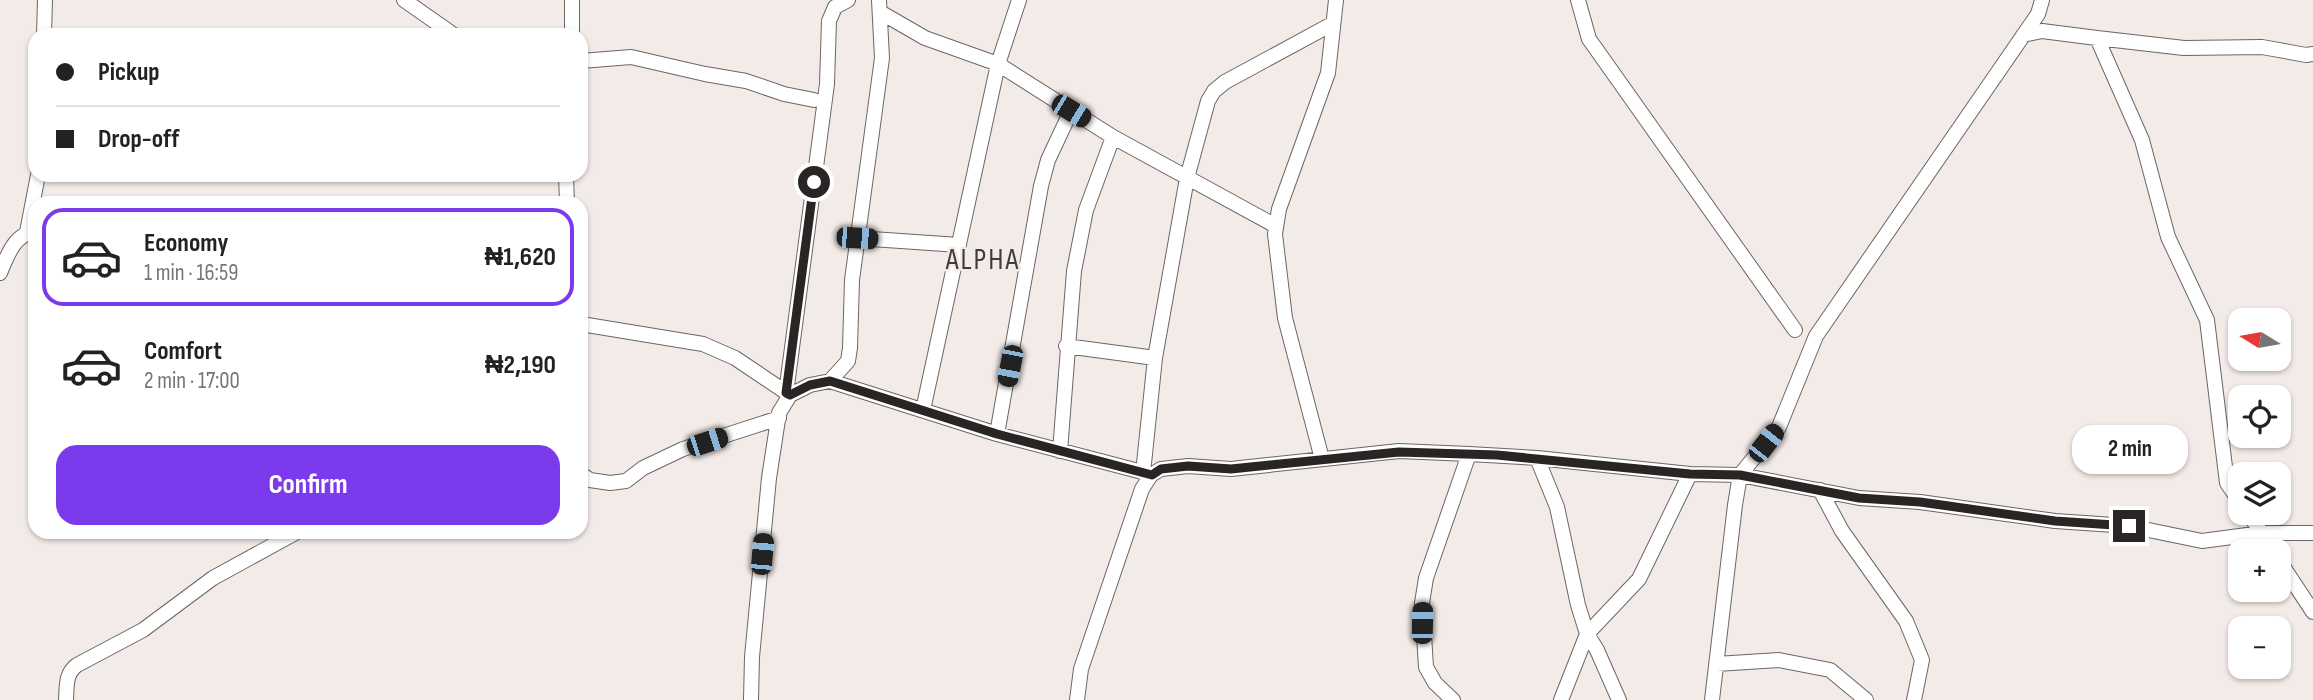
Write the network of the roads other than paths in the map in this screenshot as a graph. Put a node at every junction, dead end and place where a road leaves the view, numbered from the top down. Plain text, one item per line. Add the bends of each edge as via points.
1 (45, 0) edge
2 (404, 0) edge
3 (572, 0) edge
4 (848, 0) edge
5 (1019, 0) edge
6 (1336, 0) edge
7 (1578, 0) edge
8 (2042, 0) edge
9 (879, 6) edge
10 (1332, 24) junction
11 (44, 28) edge
12 (444, 28) edge
13 (572, 28) edge
14 (2023, 35) junction
15 (2097, 38) junction
16 (2313, 54) edge
17 (588, 60) edge
18 (998, 64) junction
19 (814, 100) dead end
20 (1071, 111) junction
21 (1113, 137) junction
22 (1187, 178) junction
23 (1276, 226) junction
24 (28, 234) edge
25 (857, 238) junction
26 (959, 245) junction
27 (0, 273) edge
28 (588, 325) edge
29 (1795, 330) dead end
30 (1066, 345) junction
31 (1155, 358) junction
32 (830, 381) junction
33 (788, 394) junction
34 (923, 410) junction
35 (779, 418) junction
36 (997, 434) junction
37 (1060, 451) junction
38 (1469, 454) junction
39 (1537, 458) junction
40 (1322, 459) junction
41 (1147, 474) junction
42 (1690, 474) junction
43 (1740, 475) junction
44 (588, 479) edge
45 (2228, 484) edge
46 (1819, 490) junction
47 (2256, 525) edge
48 (2262, 533) junction
49 (2313, 533) edge
50 (284, 539) edge
51 (2266, 539) edge
52 (2291, 579) edge
53 (2313, 612) edge
54 (1587, 634) junction
55 (1716, 664) junction
56 (66, 700) edge
57 (751, 700) edge
58 (1077, 700) edge
59 (1453, 700) edge
60 (1561, 700) edge
61 (1619, 700) edge
62 (1712, 700) edge
63 (1866, 700) edge
64 (1914, 700) edge

1 - 11 street
2 - 12 street
3 - 13 street
4 - 33 street via 835,7 829,22 827,84
5 - 18 street
6 - 10 street
7 - 29 street via 1589,39
8 - 14 street
9 - 18 street via 925,38
9 - 25 street via 882,58
10 - 22 street via 1214,90
10 - 23 street via 1328,73
14 - 15 street via 2042,31
14 - 43 street via 1816,335 1779,426
15 - 16 street
15 - 45 street via 2141,140 2168,237 2207,320
17 - 19 street via 631,57
18 - 20 street
18 - 26 street
20 - 21 street
20 - 36 street via 1041,186
21 - 22 street
21 - 30 street via 1086,210
22 - 23 street
22 - 31 street
23 - 40 street via 1285,318
24 - 27 street via 7,255
25 - 26 street
25 - 32 street via 848,361
26 - 34 street
28 - 33 street via 703,344 735,358
30 - 31 street
30 - 37 street
31 - 41 street
32 - 33 street
32 - 34 street
33 - 35 street
34 - 36 street
35 - 44 street via 683,449 626,481
35 - 57 street via 766,505
36 - 37 street
37 - 41 street
38 - 39 street
38 - 40 street via 1399,452
38 - 59 street via 1422,603 1426,667
39 - 42 street
39 - 54 street via 1558,507
40 - 41 street via 1231,469 1188,466
41 - 58 street via 1081,669
42 - 43 street
42 - 54 street via 1639,579
43 - 46 street
43 - 55 street
46 - 48 street via 2055,521 2129,526 2202,541
46 - 64 street via 1842,531 1906,621 1922,660
47 - 48 street
48 - 49 street
48 - 51 street
50 - 56 street via 213,578 143,630 71,670
52 - 53 street
54 - 60 street
54 - 61 street
55 - 62 street
55 - 63 street via 1779,660 1830,670

